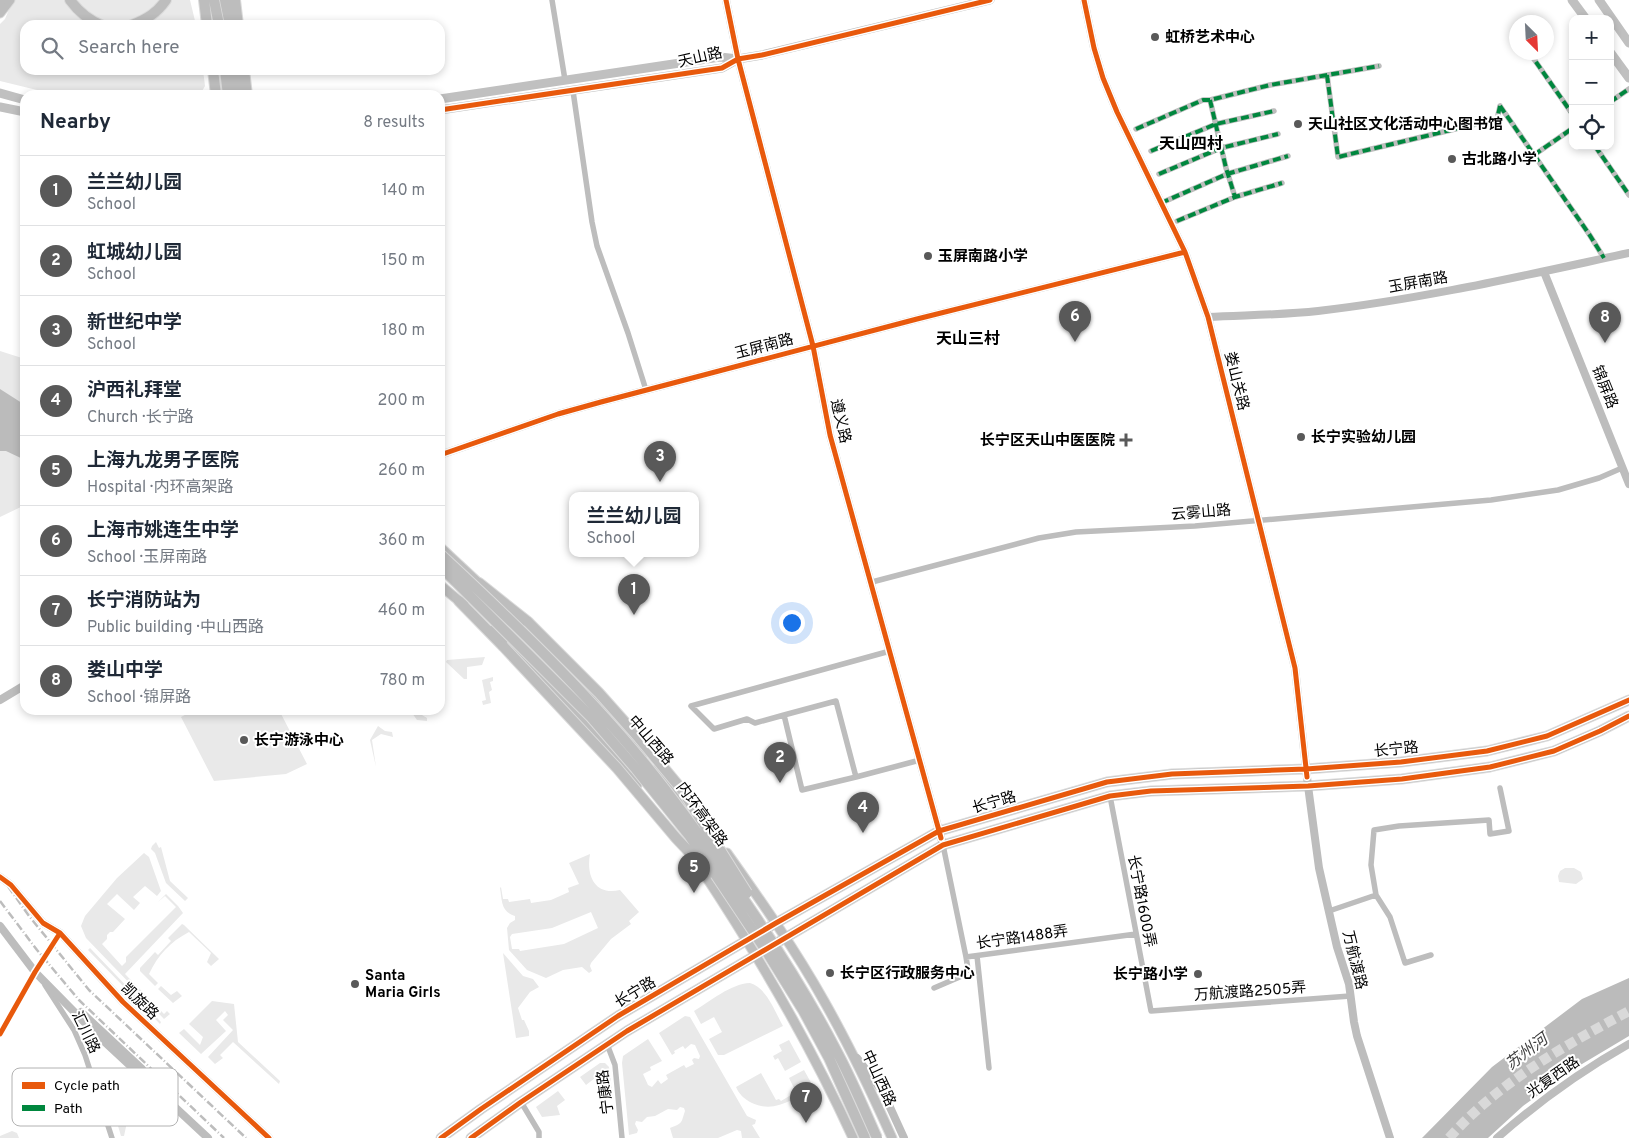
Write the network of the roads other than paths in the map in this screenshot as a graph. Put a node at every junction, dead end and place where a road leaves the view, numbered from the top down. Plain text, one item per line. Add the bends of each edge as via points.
1 (10, 0) edge
2 (70, 0) edge
3 (166, 0) edge
4 (204, 0) edge
5 (214, 0) edge
6 (225, 0) edge
7 (234, 0) edge
8 (552, 0) edge
9 (726, 0) edge
10 (990, 0) edge
11 (1084, 0) edge
12 (1572, 0) edge
13 (1599, 0) edge
14 (0, 13) edge
15 (1583, 15) edge
16 (91, 20) edge
17 (145, 20) edge
18 (207, 20) edge
19 (218, 20) edge
20 (229, 20) edge
21 (237, 20) edge
22 (1629, 43) edge
23 (1614, 57) edge
24 (738, 59) junction
25 (1535, 60) edge
26 (1379, 66) dead end
27 (215, 75) edge
28 (216, 75) edge
29 (226, 75) edge
30 (236, 75) edge
31 (245, 75) edge
32 (1327, 75) junction
33 (1629, 78) edge
34 (565, 80) junction
35 (1629, 89) edge
36 (216, 90) edge
37 (219, 90) edge
38 (227, 90) edge
39 (237, 90) edge
40 (247, 90) edge
41 (573, 91) junction
42 (0, 93) edge
43 (20, 99) edge
44 (445, 99) edge
45 (1614, 99) edge
46 (1210, 100) junction
47 (0, 107) edge
48 (445, 109) edge
49 (1569, 109) edge
50 (20, 111) edge
51 (1274, 111) dead end
52 (1216, 124) junction
53 (1136, 129) dead end
54 (1569, 131) edge
55 (1278, 134) dead end
56 (1221, 148) junction
57 (1598, 150) edge
58 (1151, 151) dead end
59 (1534, 155) junction
60 (1288, 156) dead end
61 (1159, 174) dead end
62 (1227, 174) junction
63 (1282, 183) dead end
64 (1629, 195) edge
65 (1235, 197) junction
66 (1161, 202) junction
67 (1177, 221) dead end
68 (1185, 252) junction
69 (1629, 253) edge
70 (1604, 258) junction
71 (1544, 272) junction
72 (1208, 317) junction
73 (814, 346) junction
74 (646, 390) junction
75 (445, 452) edge
76 (1622, 468) junction
77 (1629, 484) edge
78 (1259, 520) junction
79 (445, 552) edge
80 (445, 559) edge
81 (445, 571) edge
82 (872, 582) junction
83 (479, 583) junction
84 (445, 589) edge
85 (459, 601) junction
86 (890, 651) junction
87 (20, 688) edge
88 (0, 700) edge
89 (1629, 700) edge
90 (784, 716) junction
91 (1629, 716) edge
92 (920, 760) junction
93 (1306, 769) junction
94 (856, 778) junction
95 (1308, 786) junction
96 (1500, 788) dead end
97 (1110, 796) junction
98 (939, 831) junction
99 (943, 845) junction
100 (0, 877) edge
101 (726, 890) junction
102 (1376, 895) junction
103 (1329, 911) junction
104 (776, 923) junction
105 (0, 926) edge
106 (60, 934) junction
107 (1136, 934) junction
108 (785, 937) junction
109 (747, 940) junction
110 (776, 947) junction
111 (756, 954) junction
112 (1431, 955) dead end
113 (977, 956) junction
114 (966, 957) junction
115 (36, 970) junction
116 (934, 988) dead end
117 (1350, 996) junction
118 (1151, 1011) joint
119 (0, 1034) edge
120 (607, 1044) junction
121 (1629, 1044) edge
122 (849, 1047) junction
123 (88, 1068) edge
124 (133, 1068) edge
125 (140, 1068) edge
126 (989, 1068) dead end
127 (521, 1102) junction
128 (178, 1104) edge
129 (178, 1110) edge
130 (108, 1126) edge
131 (112, 1138) edge
132 (208, 1138) edge
133 (214, 1138) edge
134 (269, 1138) edge
135 (441, 1138) edge
136 (471, 1138) edge
137 (539, 1138) edge
138 (622, 1138) edge
139 (853, 1138) edge
140 (865, 1138) edge
141 (877, 1138) edge
142 (892, 1138) edge
143 (904, 1138) edge
144 (1390, 1138) edge
145 (1497, 1138) edge

1 - 14 main road
2 - 16 highway
3 - 17 highway
4 - 18 highway
5 - 19 highway
6 - 20 highway
7 - 21 highway
8 - 34 street
9 - 24 street, 遵义路
10 - 24 main road, 天山路
11 - 66 street, 娄山关路 via 1104,78
12 - 15 main road
13 - 22 main road
23 - 33 main road
24 - 34 main road, 天山路 via 720,57
24 - 41 main road, 天山路 via 722,68
24 - 73 street, 遵义路
25 - 49 street
26 - 32 street
27 - 36 highway
28 - 37 main road
29 - 38 highway
30 - 39 highway
31 - 40 highway
32 - 46 street
32 - 59 street via 1338,157 1497,119 1500,106
34 - 44 main road, 天山路
35 - 45 street
41 - 48 main road, 天山路
41 - 74 street via 597,246
42 - 43 main road
46 - 52 street
46 - 53 street via 1203,100
47 - 50 main road
51 - 52 street
52 - 56 street
52 - 58 street
54 - 59 street
55 - 56 street
56 - 61 street
56 - 62 street
57 - 64 street
59 - 70 street
60 - 62 street
62 - 65 street
62 - 66 street
63 - 65 street
65 - 67 street
66 - 68 street, 娄山关路
68 - 72 street, 娄山关路
68 - 73 street, 玉屏南路
69 - 70 street, 玉屏南路
70 - 71 street, 玉屏南路
71 - 72 street, 玉屏南路 via 1388,302 1316,312
71 - 76 street, 锦屏路
72 - 78 street, 娄山关路
73 - 74 street, 玉屏南路
73 - 82 street, 遵义路 via 830,435
74 - 75 street, 玉屏南路 via 558,414
76 - 77 street, 锦屏路
76 - 78 street, 云雾山路 via 1558,490 1518,496
78 - 82 street, 云雾山路 via 1076,532 1022,542
78 - 93 street, 娄山关路 via 1295,668
79 - 83 main road, 中山西路
80 - 110 highway, 内环高架路, bridge via 515,626 644,763 696,830
81 - 101 highway, 内环高架路, bridge via 591,717 689,835
82 - 86 street, 遵义路
83 - 104 main road, 中山西路 via 570,672 648,756 724,849
83 - 110 highway, bridge via 528,622 639,738 682,791 742,884
84 - 85 main road
85 - 101 highway, bridge via 617,768 676,838
85 - 109 main road via 505,640 612,751 688,850
86 - 90 street via 692,706 714,729 747,720 755,723
86 - 92 street, 遵义路
87 - 88 street
89 - 93 main road, 长宁路 via 1547,736 1487,751
90 - 94 street via 802,790
90 - 94 street via 836,701
91 - 95 main road, 长宁路 via 1554,751 1490,767 1402,779
92 - 94 street
92 - 98 street, 遵义路
93 - 95 street, 娄山关路
93 - 98 main road, 长宁路 via 1172,774 1107,782
95 - 97 main road, 长宁路 via 1151,791
95 - 103 street, 万航渡路
96 - 102 street via 1509,831 1490,834 1489,820 1374,830 1371,865
97 - 99 main road, 长宁路
97 - 107 street, 长宁路1600弄
98 - 99 street, 遵义路
98 - 104 main road, 长宁路
99 - 108 main road, 长宁路
99 - 114 street, 长宁路1488弄
100 - 106 street, 凯旋路 via 11,885 43,923
101 - 140 highway, 内环高架路, bridge via 803,1010
102 - 103 street
102 - 112 street via 1390,917 1405,964
103 - 117 street, 万航渡路
104 - 108 main road, 中山西路
104 - 109 main road, 长宁路
105 - 115 street
106 - 115 street
106 - 134 street, 凯旋路 via 123,1002
107 - 113 street, 长宁路1488弄
107 - 118 street, 长宁路1600弄
108 - 111 main road, 长宁路
108 - 122 main road, 中山西路
109 - 111 main road
109 - 135 main road, 长宁路 via 618,1016
110 - 141 highway, 内环高架路, bridge via 838,1053
111 - 120 main road, 长宁路
111 - 139 main road via 792,1015
113 - 114 street, 长宁路1488弄
113 - 126 street
114 - 116 street via 968,969 962,976
115 - 119 street
115 - 123 street, 汇川路 via 74,1030
115 - 124 street
115 - 125 street
117 - 118 street, 万航渡路2505弄
117 - 144 street, 万航渡路 via 1357,1036
120 - 127 main road, 长宁路
120 - 138 street, 宁康路 via 615,1065
121 - 145 street, 光复西路 via 1564,1084
122 - 142 main road, 中山西路
122 - 143 street via 883,1092
127 - 136 main road, 长宁路
127 - 137 street
128 - 133 street
129 - 132 street
130 - 131 street, 汇川路

